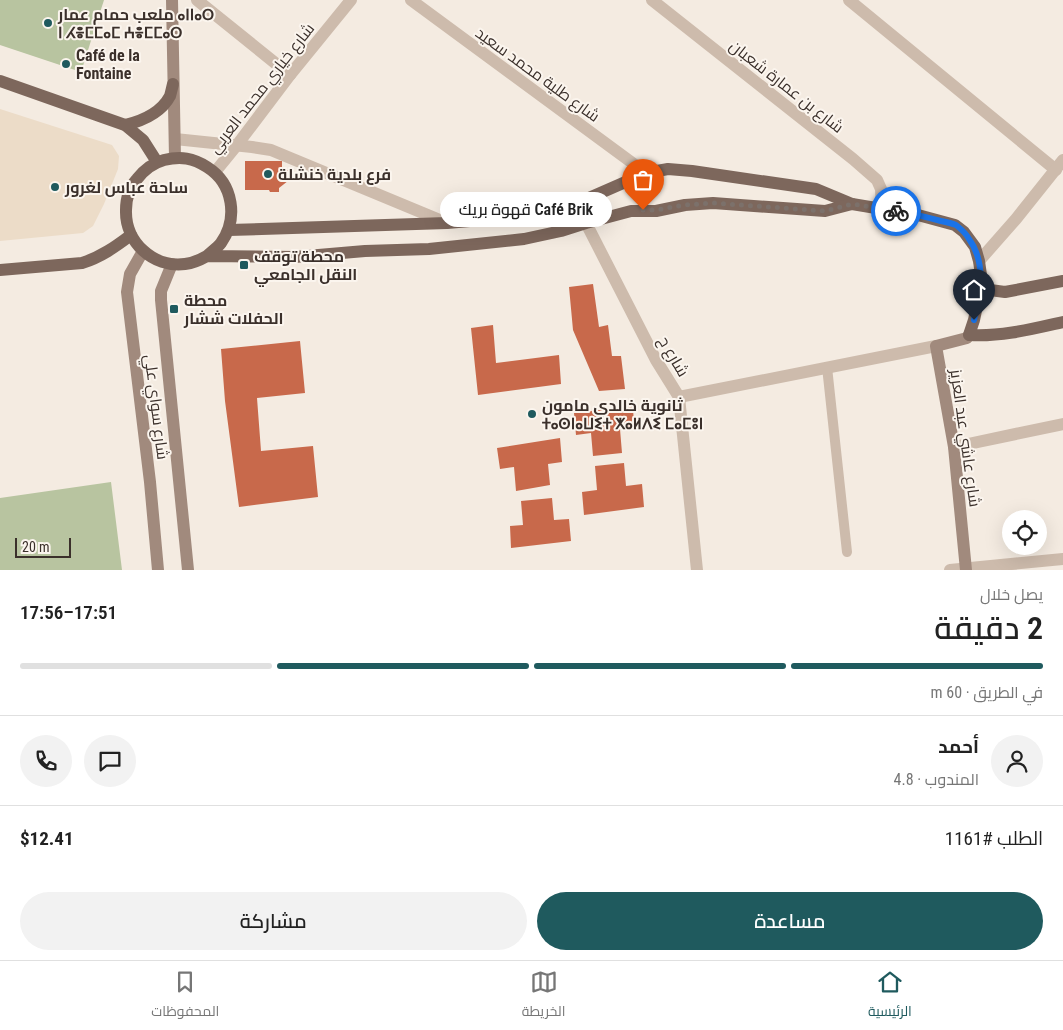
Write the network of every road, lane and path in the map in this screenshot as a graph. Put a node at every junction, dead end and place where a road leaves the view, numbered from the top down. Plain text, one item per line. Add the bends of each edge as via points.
1 (172, 0) edge
2 (197, 0) edge
3 (351, 0) edge
4 (411, 0) edge
5 (652, 0) edge
6 (850, 0) edge
7 (290, 75) junction
8 (0, 81) edge
9 (173, 84) junction
10 (125, 125) junction
11 (175, 139) junction
12 (237, 145) junction
13 (175, 158) junction
14 (157, 162) junction
15 (1059, 165) edge
16 (215, 172) junction
17 (646, 174) junction
18 (582, 201) junction
19 (852, 204) junction
20 (882, 209) junction
21 (446, 223) junction
22 (586, 223) junction
23 (229, 230) junction
24 (131, 235) junction
25 (143, 251) junction
26 (207, 256) junction
27 (979, 261) junction
28 (172, 264) junction
29 (0, 270) edge
30 (1063, 281) edge
31 (981, 286) junction
32 (1063, 322) edge
33 (969, 335) junction
34 (936, 346) junction
35 (828, 367) junction
36 (679, 397) junction
37 (1063, 424) edge
38 (954, 447) junction
39 (848, 552) dead end
40 (1063, 558) edge
41 (966, 569) edge
42 (158, 570) edge
43 (188, 570) edge
44 (697, 570) edge
45 (950, 570) edge

1 - 9 main road
2 - 7 street
3 - 7 street, شارع خياري محمد العربي
4 - 17 street, شارع طلية محمد سعيد
5 - 20 street, شارع بن عمارة شعبان via 877,180
6 - 15 street
7 - 12 street, شارع خياري محمد العربي
8 - 10 main road
9 - 10 main road via 170,96 161,107 138,122
9 - 11 main road
10 - 14 main road via 143,140
11 - 12 street
11 - 13 main road
12 - 16 street, شارع خياري محمد العربي
12 - 21 street via 271,150
13 - 14 main road
13 - 16 main road via 196,161
14 - 24 main road via 143,171 132,185 126,201 126,219
15 - 27 street
16 - 23 main road via 231,199
17 - 18 main road
17 - 19 main road via 668,169 816,188
18 - 21 main road via 504,218
18 - 22 street, شارع ح
19 - 20 main road
19 - 22 main road via 825,211 713,203 685,205 630,210
20 - 27 main road via 955,225 975,247
21 - 23 main road
22 - 26 main road via 524,239 429,249 295,257
22 - 36 street, شارع ح via 656,360
23 - 26 main road via 220,245
24 - 25 main road
24 - 29 main road via 107,253 82,263
25 - 28 main road
25 - 42 main road, شارع سواي علي via 130,274 127,292
26 - 28 main road via 184,264
27 - 31 main road
28 - 43 main road, شارع سواي علي via 161,300
30 - 31 main road via 1005,292
31 - 33 main road
32 - 33 main road via 1014,333
33 - 34 main road
34 - 35 street
34 - 38 main road, شارع عاشي عبد العزيز
35 - 36 street
35 - 39 lane
36 - 44 street, شارع ح
37 - 38 street
38 - 41 main road, شارع عاشي عبد العزيز
40 - 41 street
41 - 45 street

